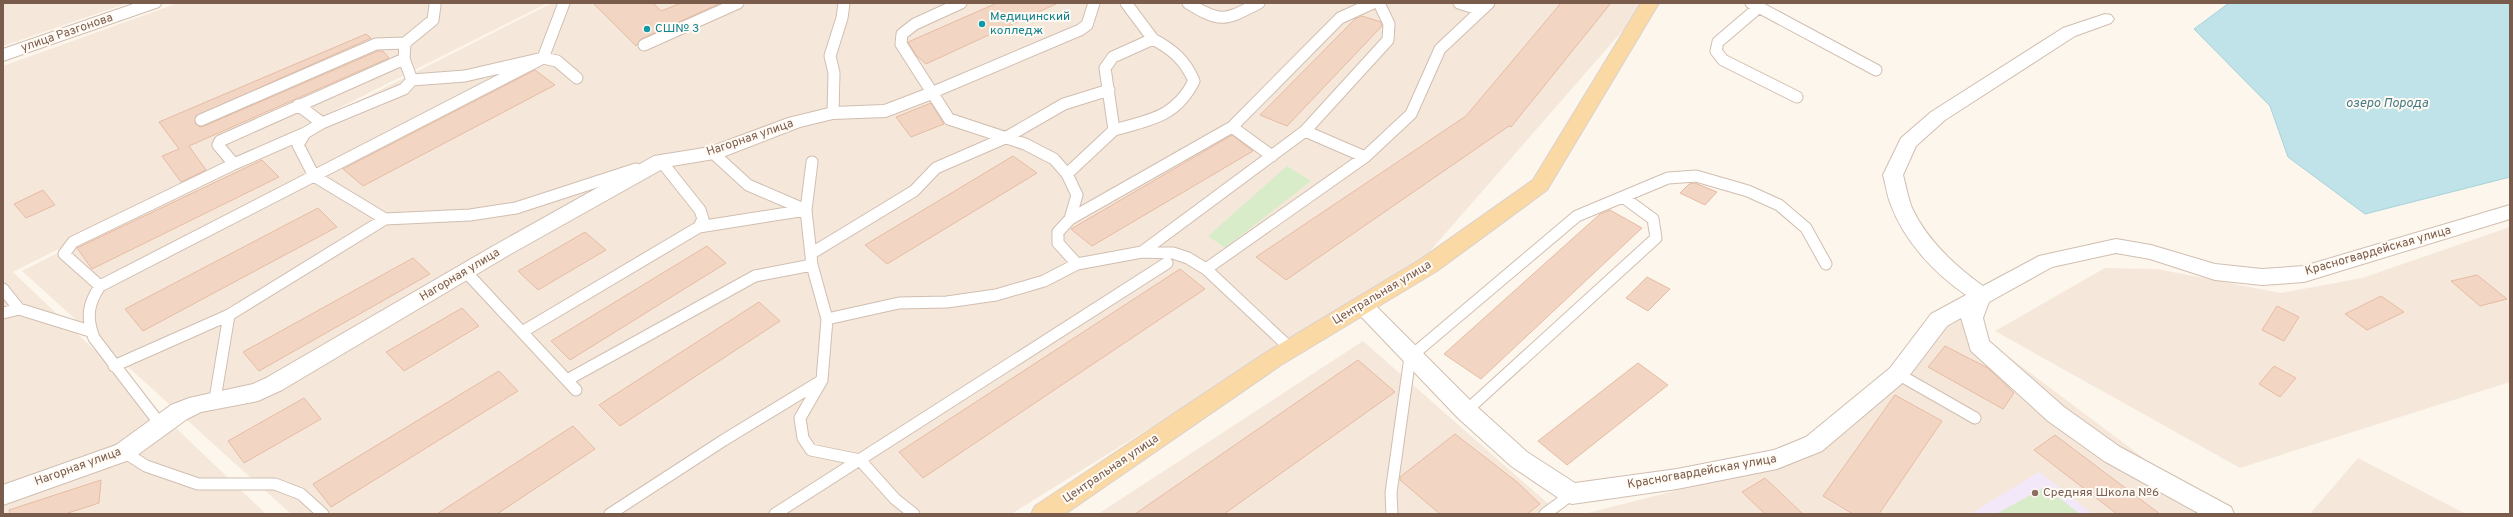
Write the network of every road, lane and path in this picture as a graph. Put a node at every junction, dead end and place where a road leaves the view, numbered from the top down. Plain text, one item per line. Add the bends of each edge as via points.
1 (153, 3) edge
2 (564, 3) edge
3 (738, 3) edge
4 (844, 3) edge
5 (960, 3) edge
6 (1094, 3) edge
7 (1126, 3) edge
8 (1188, 3) edge
9 (1259, 3) edge
10 (1373, 3) edge
11 (1379, 3) edge
12 (1459, 3) edge
13 (1489, 3) edge
14 (1650, 3) edge
15 (435, 4) dead end
16 (1755, 5) edge
17 (1481, 10) junction
18 (2105, 18) dead end
19 (1153, 39) junction
20 (405, 43) junction
21 (644, 45) dead end
22 (3, 55) edge
23 (543, 58) junction
24 (404, 59) junction
25 (1876, 70) dead end
26 (577, 78) dead end
27 (412, 80) junction
28 (1109, 90) junction
29 (931, 93) junction
30 (1796, 97) dead end
31 (298, 105) junction
32 (833, 113) junction
33 (201, 120) dead end
34 (322, 123) junction
35 (1232, 127) junction
36 (1114, 130) junction
37 (1305, 131) junction
38 (305, 132) junction
39 (1004, 138) junction
40 (713, 153) junction
41 (1272, 156) junction
42 (1365, 157) junction
43 (661, 161) junction
44 (812, 162) dead end
45 (234, 164) junction
46 (1067, 174) junction
47 (314, 176) junction
48 (1623, 197) junction
49 (806, 210) junction
50 (2510, 212) edge
51 (385, 218) junction
52 (1070, 219) junction
53 (699, 227) junction
54 (1142, 252) junction
55 (812, 259) junction
56 (1167, 262) dead end
57 (1077, 264) junction
58 (1826, 264) dead end
59 (1206, 269) junction
60 (466, 272) junction
61 (100, 286) junction
62 (3, 290) edge
63 (1981, 295) junction
64 (1362, 306) junction
65 (19, 309) junction
66 (3, 313) edge
67 (229, 315) junction
68 (827, 319) junction
69 (90, 331) junction
70 (522, 332) junction
71 (1290, 348) junction
72 (1410, 357) junction
73 (114, 366) junction
74 (1898, 374) junction
75 (567, 380) junction
76 (822, 380) junction
77 (576, 390) dead end
78 (215, 399) junction
79 (1466, 411) junction
80 (1975, 418) dead end
81 (160, 424) junction
82 (124, 452) junction
83 (860, 460) junction
84 (1572, 494) junction
85 (3, 495) edge
86 (324, 514) edge
87 (610, 514) edge
88 (775, 514) edge
89 (914, 514) edge
90 (1044, 514) edge
91 (1392, 514) edge
92 (1545, 514) edge
93 (2222, 514) edge

1 - 22 street, улица Разгонова
2 - 23 lane
3 - 21 lane
4 - 32 lane via 830,56 834,73
5 - 29 lane via 915,24 902,34 901,44
6 - 29 lane via 1087,25 1080,30
7 - 19 lane
8 - 9 lane via 1220,20
10 - 35 lane via 1340,18
11 - 37 lane via 1389,24 1388,40
12 - 17 lane
13 - 17 lane
14 - 64 main road, Центральная улица via 1540,185 1429,265
15 - 20 lane via 433,20
16 - 25 lane
16 - 30 lane via 1718,42 1716,51 1723,60
17 - 42 lane via 1440,49 1411,114
18 - 63 street via 2069,32 1938,116 1908,143 1893,175 1902,210 1935,257 1957,279
19 - 28 lane via 1113,57 1105,68
19 - 36 lane via 1175,50 1187,64 1194,81 1188,95 1177,108
20 - 24 lane
20 - 33 lane via 376,44
23 - 26 lane via 557,61
23 - 27 lane via 465,76
23 - 47 lane
24 - 27 lane
24 - 31 lane
27 - 34 lane via 404,89
28 - 36 lane
28 - 39 lane via 1064,104
29 - 32 street, Нагорная улица via 886,111
29 - 39 lane via 949,119
31 - 34 lane
31 - 45 lane via 220,140 218,145
32 - 40 street, Нагорная улица via 796,122
34 - 38 lane
35 - 41 lane
35 - 52 lane
36 - 46 lane
37 - 41 lane
37 - 42 lane
38 - 45 lane
38 - 47 lane via 298,146
39 - 46 lane via 1025,144 1054,159
39 - 55 lane via 936,168 914,191
40 - 43 street, Нагорная улица
40 - 49 lane via 748,185
41 - 54 lane
42 - 59 lane
43 - 51 lane via 516,208 470,215
43 - 53 lane via 700,210 703,218
43 - 60 street, Нагорная улица
44 - 49 lane
45 - 61 lane via 73,242 64,254
46 - 52 lane via 1077,195
47 - 51 lane
47 - 61 lane
48 - 58 lane via 1668,178 1696,176 1748,190 1779,205 1806,228
48 - 72 lane via 1577,216
48 - 79 lane via 1653,219 1656,238
49 - 53 lane
49 - 55 lane
50 - 63 street, Красногвардейская улица via 2304,274 2262,277 2215,272 2151,252 2116,246 2046,261
51 - 67 lane
52 - 57 lane via 1058,232 1058,244
53 - 70 lane
54 - 57 lane
54 - 59 lane via 1173,253 1188,258
55 - 68 lane
55 - 75 lane via 755,276
56 - 83 lane
57 - 68 lane via 1044,281 996,295 947,302 899,303
59 - 71 lane
60 - 70 lane
60 - 78 street, Нагорная улица via 274,384 258,392
61 - 69 lane via 88,303
62 - 65 lane
63 - 74 street, Красногвардейская улица via 1939,320
63 - 93 street via 1972,318 1979,345 2027,389 2056,414 2112,454
64 - 71 main road, Центральная улица
64 - 72 street
65 - 66 lane
65 - 69 lane
67 - 73 lane
67 - 78 lane
68 - 76 lane
69 - 73 lane
70 - 75 lane
71 - 90 main road, Центральная улица
72 - 79 street
72 - 91 lane via 1391,493
73 - 81 lane via 132,385
74 - 80 lane
74 - 84 street, Красногвардейская улица via 1814,444 1777,459 1677,479
75 - 77 lane
76 - 83 lane via 800,418 803,438 811,450
76 - 87 lane
78 - 81 street, Нагорная улица via 179,412
79 - 84 street via 1519,458
81 - 82 street, Нагорная улица
82 - 85 street, Нагорная улица
82 - 86 lane via 146,466 198,484 276,484 302,494
83 - 88 lane
83 - 89 lane via 895,499
84 - 92 lane

